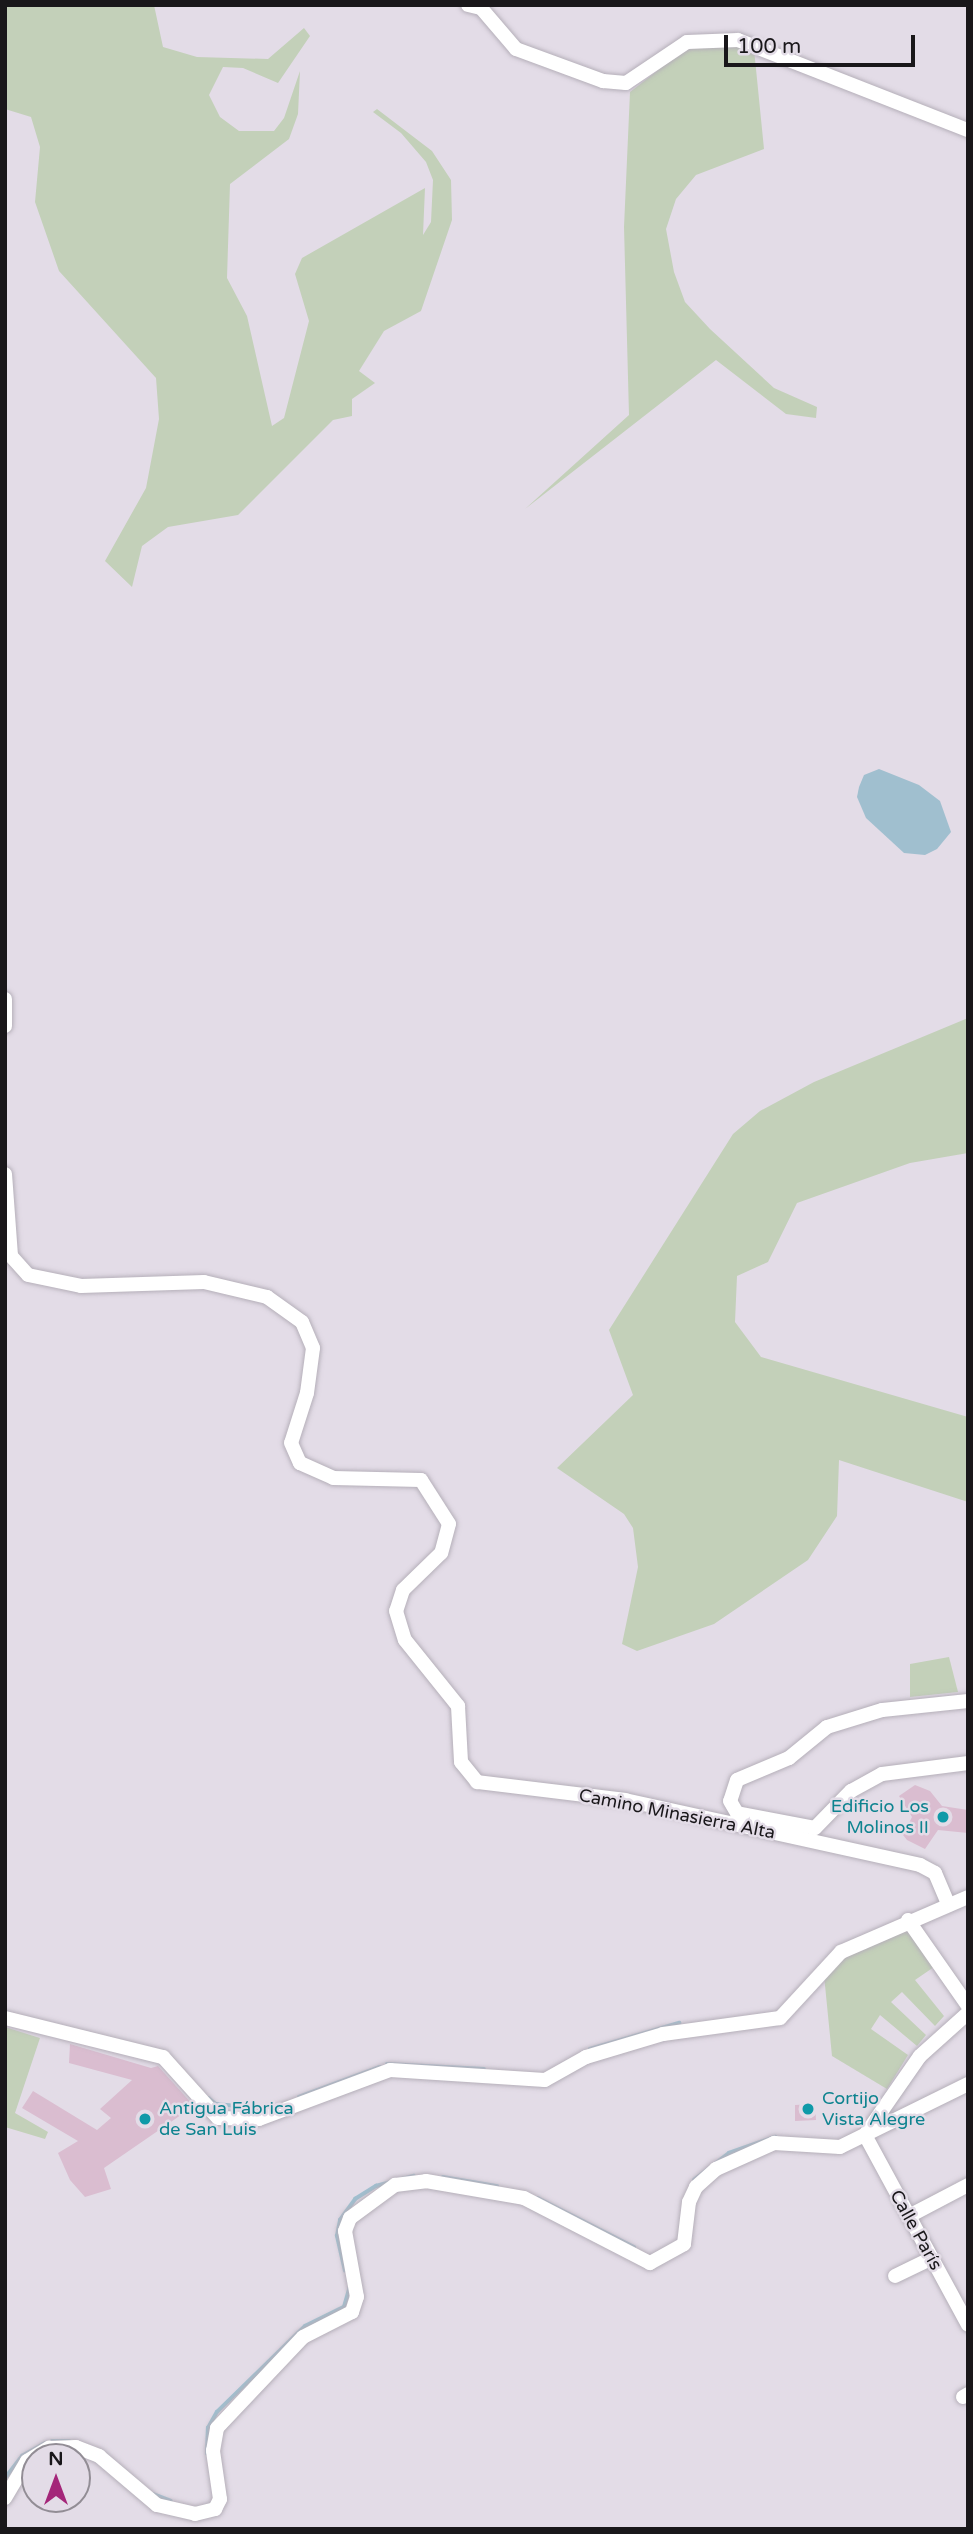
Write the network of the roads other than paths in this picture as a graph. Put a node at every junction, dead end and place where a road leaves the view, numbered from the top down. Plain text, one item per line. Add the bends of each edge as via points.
1 (468, 5) edge
2 (968, 130) edge
3 (5, 999) edge
4 (5, 1026) edge
5 (5, 1174) edge
6 (968, 1702) edge
7 (968, 1763) edge
8 (968, 1897) edge
9 (948, 1904) junction
10 (908, 1920) junction
11 (968, 2006) edge
12 (968, 2013) edge
13 (5, 2018) edge
14 (968, 2084) edge
15 (864, 2135) junction
16 (968, 2185) edge
17 (909, 2216) junction
18 (932, 2258) junction
19 (895, 2276) dead end
20 (968, 2292) edge
21 (954, 2299) junction
22 (968, 2325) edge
23 (5, 2498) edge

1 - 2 street via 481,8 516,49 603,80 626,83 687,42 738,40
3 - 4 street
5 - 9 street, Camino Minasierra Alta via 11,1256 28,1275 81,1286 204,1282 267,1297 302,1322 313,1348 307,1393 291,1443 300,1463 333,1478 421,1480 449,1524 441,1553 404,1590 396,1611 405,1640 458,1706 461,1762 477,1782 625,1800 919,1865 935,1873
6 - 7 street via 853,1716 827,1727 789,1758 737,1780 730,1788 737,1813 815,1828 851,1791 882,1774
8 - 9 street
9 - 10 street
10 - 11 street
10 - 13 street via 841,1952 780,2018 663,2034 586,2057 545,2080 390,2070 278,2115 227,2120 208,2108 163,2057
12 - 15 street via 920,2056
14 - 15 street
15 - 17 street, Calle París
15 - 23 street via 840,2147 774,2143 716,2169 696,2186 684,2244 650,2263 524,2198 426,2181 395,2185 366,2201 345,2231 357,2297 352,2312 303,2337 217,2428 213,2451 220,2499 215,2509 195,2514 157,2505 99,2456 76,2447 49,2448 27,2461
16 - 17 street
17 - 18 street, Calle París
18 - 19 street
18 - 21 street, Calle París
20 - 21 street
21 - 22 street, Calle París

